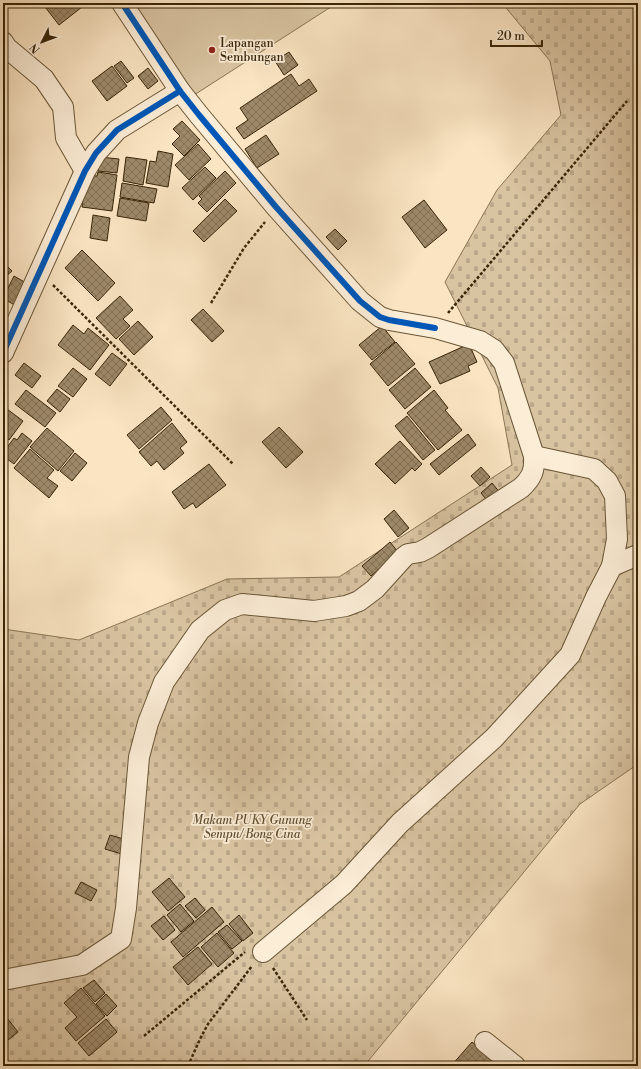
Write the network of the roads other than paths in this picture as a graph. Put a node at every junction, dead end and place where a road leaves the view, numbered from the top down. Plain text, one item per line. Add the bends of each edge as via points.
1 (122, 3) edge
2 (3, 42) edge
3 (180, 91) junction
4 (85, 171) junction
5 (3, 353) edge
6 (534, 456) junction
7 (638, 555) edge
8 (612, 566) junction
9 (263, 952) road end
10 (3, 980) edge
11 (485, 1042) dead end
12 (515, 1066) edge

1 - 3 street
2 - 4 street via 44,79 63,107 66,138
3 - 4 street via 117,130 96,153
3 - 6 street via 276,207 360,301 380,317 480,340 494,350 504,363
4 - 5 street
6 - 8 street via 587,466 607,481 615,496 617,539
6 - 10 street via 534,472 521,488 428,548 408,554 375,589 359,601 346,606 314,610 242,604 225,610 200,630 164,682 146,730 140,757 121,939 82,965
7 - 8 street
8 - 9 street via 570,655 494,738 400,823 344,884
11 - 12 street

